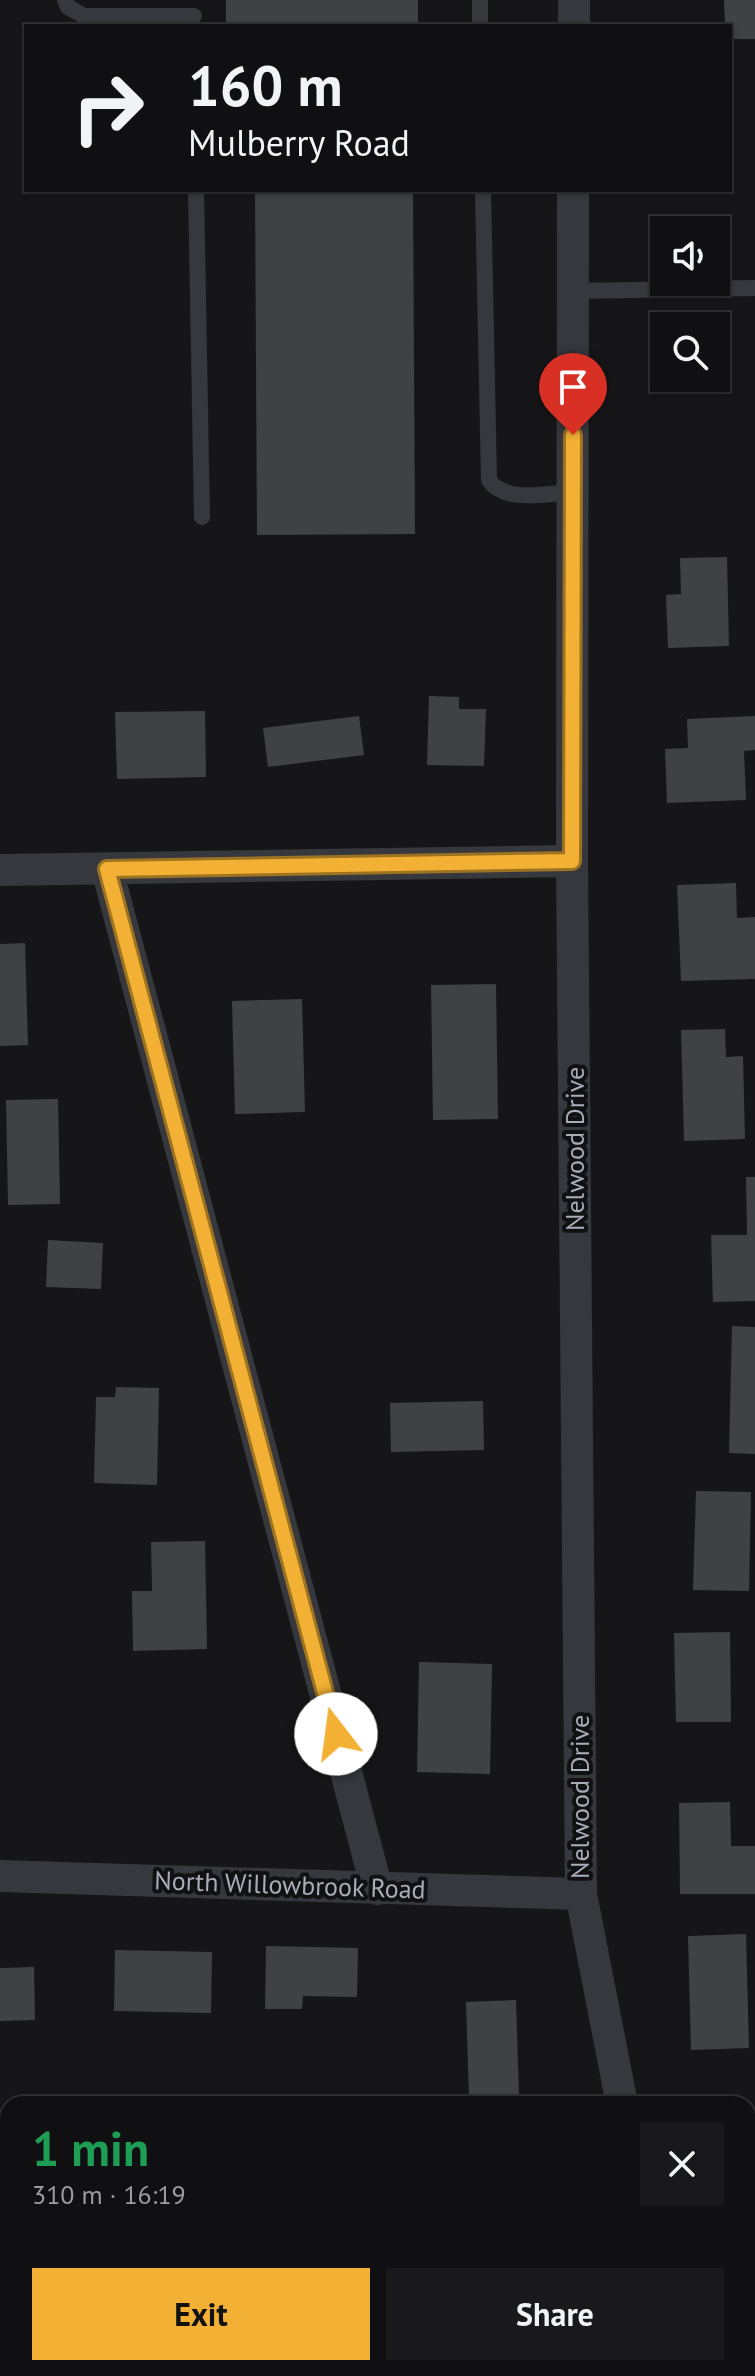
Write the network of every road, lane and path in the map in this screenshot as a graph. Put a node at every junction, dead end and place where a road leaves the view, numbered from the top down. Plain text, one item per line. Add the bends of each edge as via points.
1 (65, 0) edge
2 (480, 0) edge
3 (574, 0) edge
4 (194, 14) edge
5 (480, 24) edge
6 (574, 24) edge
7 (196, 192) edge
8 (483, 192) edge
9 (573, 192) edge
10 (755, 288) edge
11 (573, 291) junction
12 (573, 492) junction
13 (202, 517) dead end
14 (572, 861) junction
15 (107, 869) junction
16 (0, 870) edge
17 (0, 1876) edge
18 (377, 1889) junction
19 (581, 1894) junction
20 (620, 2096) edge

1 - 4 lane via 84,16
2 - 5 lane
3 - 6 street
7 - 13 lane
8 - 12 lane via 489,480 505,493
9 - 11 street, Nelwood Drive
10 - 11 lane
11 - 12 street, Nelwood Drive
12 - 14 street, Nelwood Drive
14 - 15 street
14 - 19 street, Nelwood Drive
15 - 16 street
15 - 18 street
17 - 18 street, North Willowbrook Road
18 - 19 street, North Willowbrook Road
19 - 20 street, Nelwood Drive

